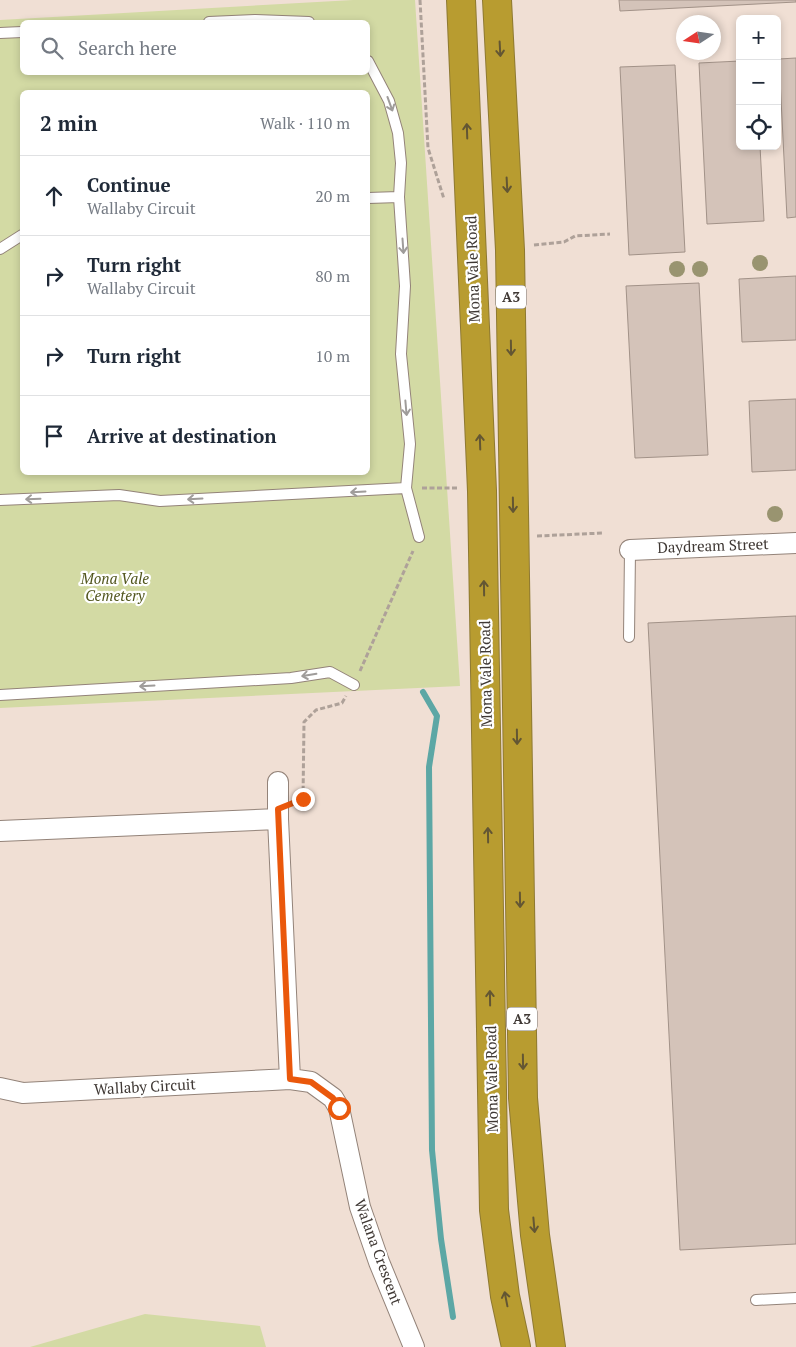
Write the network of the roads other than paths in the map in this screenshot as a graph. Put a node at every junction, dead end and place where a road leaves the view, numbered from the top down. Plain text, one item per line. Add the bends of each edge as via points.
1 (461, 0) edge
2 (497, 0) edge
3 (20, 32) edge
4 (0, 33) edge
5 (370, 65) edge
6 (399, 197) junction
7 (370, 198) edge
8 (20, 236) edge
9 (0, 249) edge
10 (406, 488) junction
11 (0, 500) edge
12 (419, 536) road end
13 (796, 543) edge
14 (630, 550) joint
15 (629, 637) dead end
16 (354, 685) road end
17 (0, 695) edge
18 (278, 782) dead end
19 (278, 814) junction
20 (0, 831) edge
21 (290, 1079) junction
22 (0, 1088) edge
23 (333, 1098) joint
24 (796, 1298) edge
25 (756, 1300) dead end
26 (414, 1347) edge
27 (516, 1347) edge
28 (551, 1347) edge

27 -> 1 highway, Mona Vale Road / A3 via 505,1296 494,1210 482,491
2 -> 28 highway, Mona Vale Road / A3 via 510,250 523,1098 535,1235
3 - 4 lane
5 -> 6 lane via 389,101 398,133 401,163
6 - 7 lane
6 -> 10 lane via 406,286 401,354 410,444
8 - 9 lane
10 -> 11 lane via 160,501 119,495
10 - 12 lane
13 - 14 street, Daydream Street
14 - 15 lane
16 -> 17 lane via 330,672 291,678
18 - 19 street
19 - 20 street
19 - 21 street
21 - 22 street, Wallaby Circuit via 23,1093
21 - 23 street, Wallaby Circuit via 311,1082
23 - 26 street, Walana Crescent via 343,1120 360,1207 378,1262
24 - 25 lane

